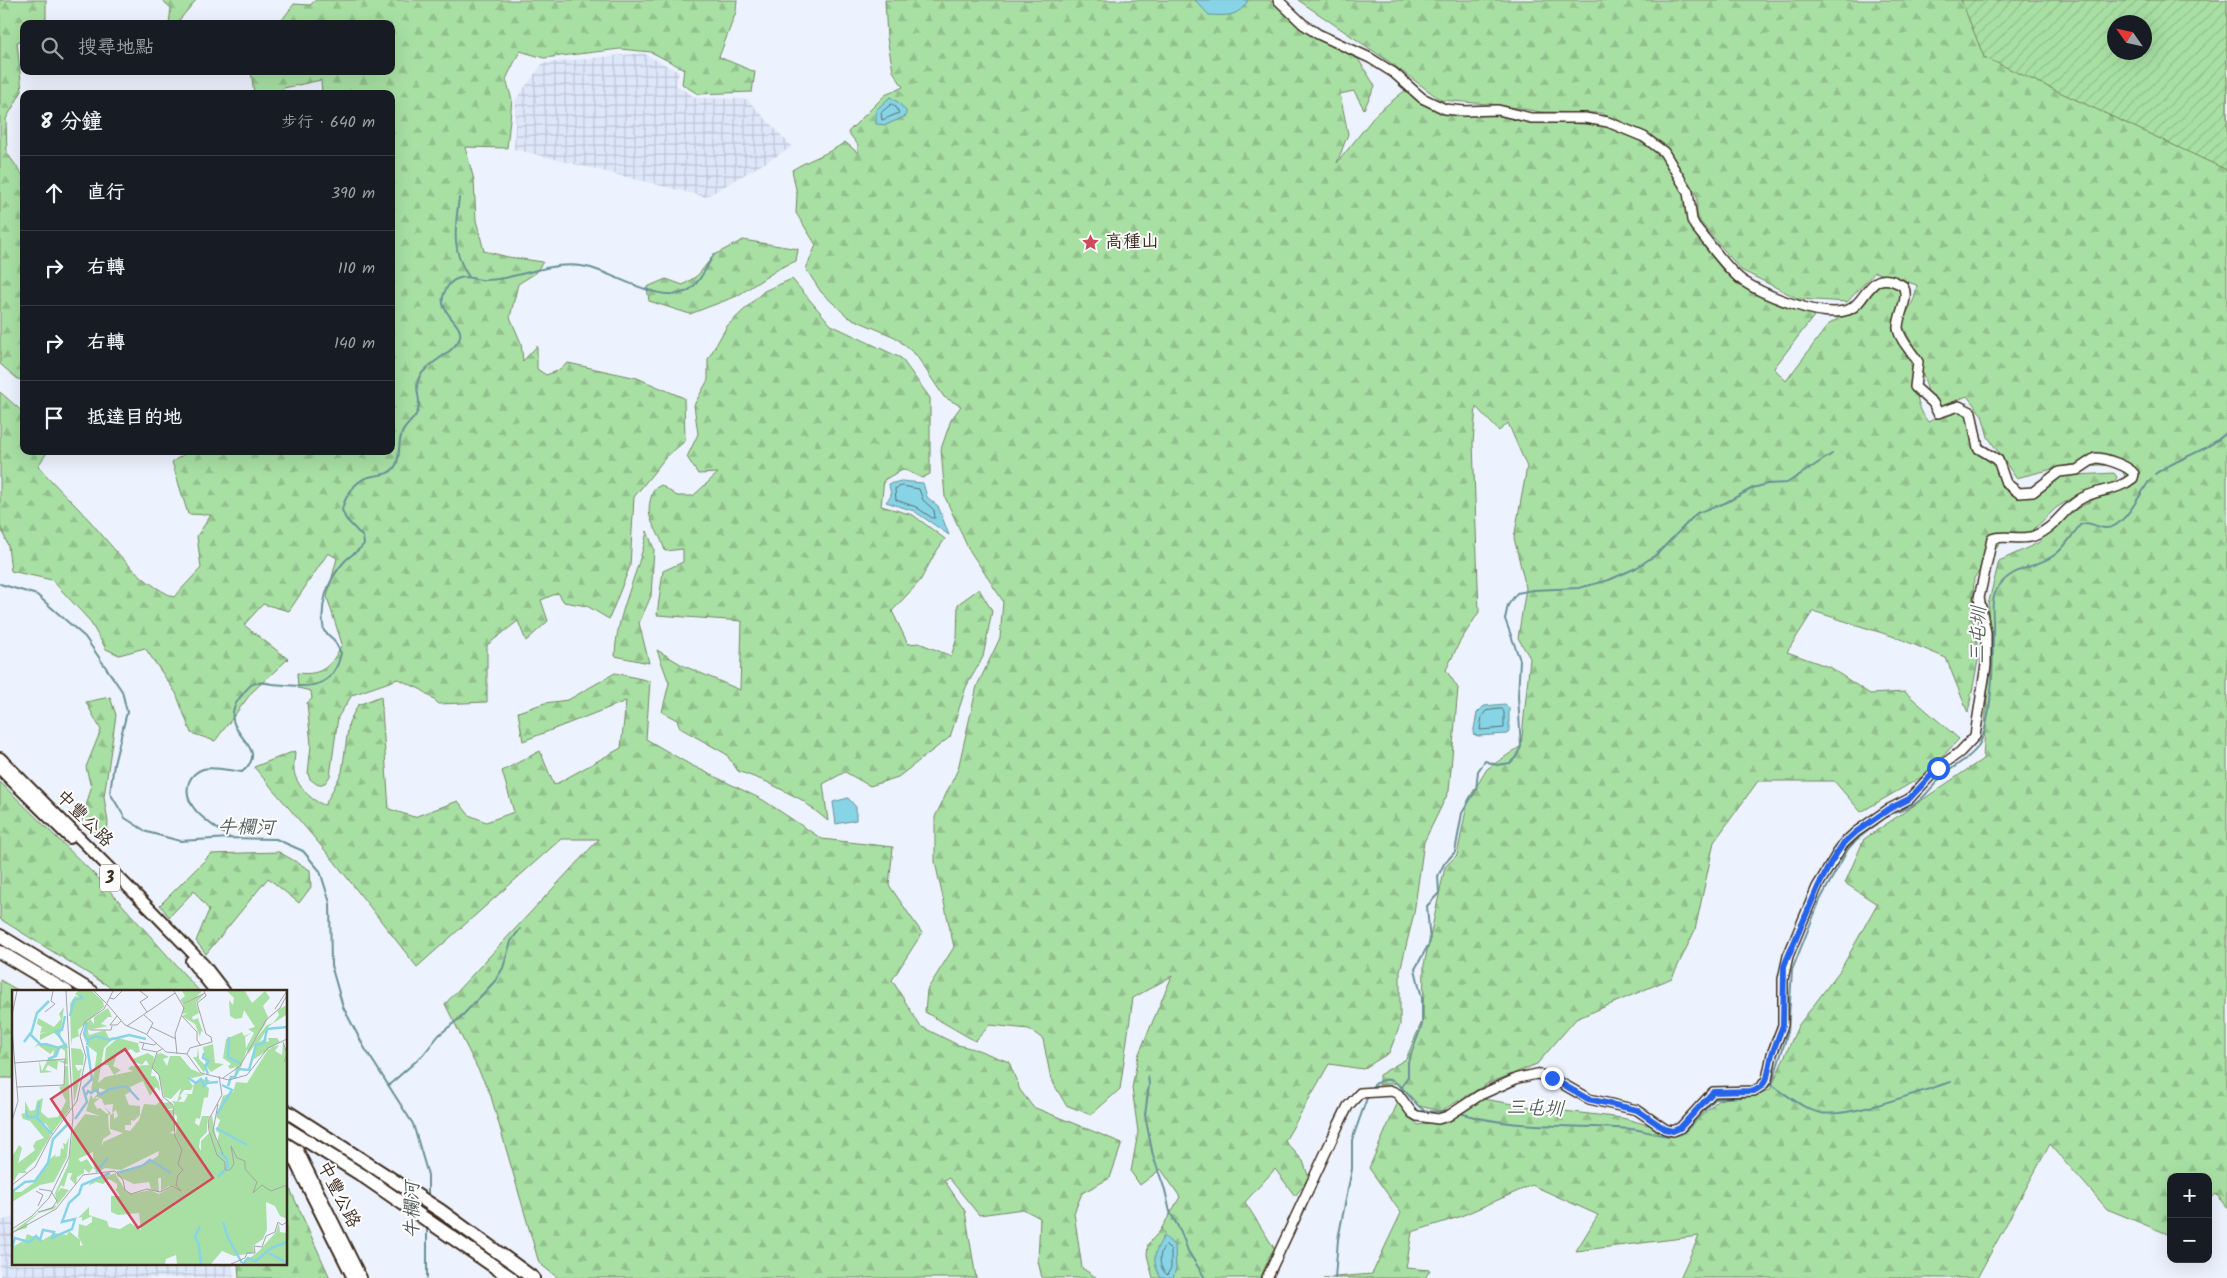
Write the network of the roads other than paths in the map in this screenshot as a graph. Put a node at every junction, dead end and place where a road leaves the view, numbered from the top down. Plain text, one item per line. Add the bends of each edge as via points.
1 (1278, 0) edge
2 (0, 758) edge
3 (0, 768) edge
4 (0, 936) edge
5 (0, 952) edge
6 (64, 990) edge
7 (89, 990) edge
8 (214, 990) edge
9 (223, 990) edge
10 (288, 1112) edge
11 (288, 1128) edge
12 (288, 1131) edge
13 (288, 1148) edge
14 (330, 1224) junction
15 (353, 1278) edge
16 (361, 1278) edge
17 (511, 1278) edge
18 (533, 1278) edge
19 (1267, 1278) edge

1 - 19 street via 1318,34 1370,58 1394,73 1422,98 1445,109 1498,110 1532,118 1585,118 1619,126 1653,142 1664,152 1688,192 1695,226 1742,280 1777,298 1795,305 1836,312 1851,308 1869,287 1878,282 1890,280 1903,286 1906,296 1898,328 1918,362 1917,390 1938,413 1960,406 1971,412 1978,448 1998,460 2006,483 2019,493 2033,492 2059,472 2077,470 2095,458 2113,461 2134,474 2119,487 2079,500 2048,530 2021,539 1996,537 1990,543 1979,598 1986,633 1986,665 1975,736 1909,799 1856,832 1831,862 1784,966 1783,1025 1762,1086 1754,1091 1713,1092 1680,1128 1673,1131 1637,1110 1588,1099 1552,1078 1537,1074 1518,1078 1480,1095 1438,1119 1412,1113 1392,1090 1360,1093 1348,1106
2 - 9 main road, 中豐公路 / 3 via 155,914
3 - 8 main road, 中豐公路 / 3 via 152,920
4 - 7 highway
5 - 6 highway
10 - 18 highway via 412,1192
11 - 17 highway, bridge
12 - 14 main road, 中豐公路
13 - 14 main road, 中豐公路
14 - 15 main road, 中豐公路
14 - 16 main road, 中豐公路

